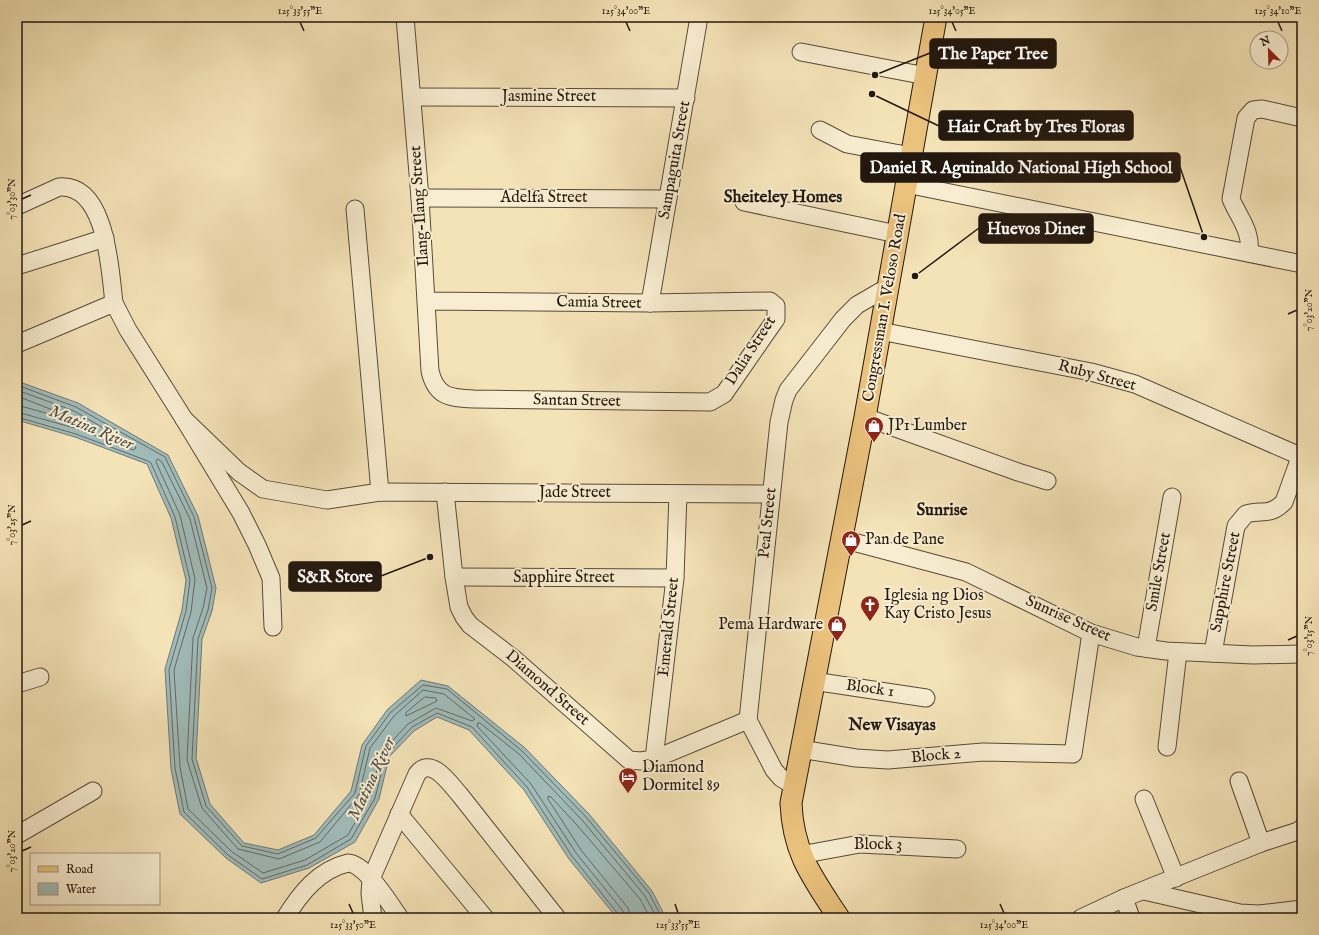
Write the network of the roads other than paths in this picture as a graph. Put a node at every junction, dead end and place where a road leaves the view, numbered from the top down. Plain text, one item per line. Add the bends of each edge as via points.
1 (405, 17) edge
2 (699, 17) edge
3 (936, 17) edge
4 (801, 52) dead end
5 (926, 76) junction
6 (412, 97) junction
7 (686, 98) junction
8 (1302, 118) edge
9 (820, 130) dead end
10 (911, 156) junction
11 (906, 184) junction
12 (420, 198) junction
13 (668, 199) junction
14 (744, 202) dead end
15 (17, 206) edge
16 (355, 209) dead end
17 (897, 234) junction
18 (106, 238) junction
19 (1249, 253) junction
20 (1302, 264) edge
21 (17, 266) edge
22 (888, 287) junction
23 (427, 301) junction
24 (770, 301) joint
25 (650, 304) junction
26 (115, 305) junction
27 (880, 331) junction
28 (17, 344) edge
29 (441, 392) joint
30 (715, 400) joint
31 (866, 417) junction
32 (184, 419) junction
33 (1301, 456) edge
34 (1047, 481) dead end
35 (380, 492) junction
36 (445, 492) junction
37 (678, 494) junction
38 (771, 494) junction
39 (1172, 497) dead end
40 (842, 539) junction
41 (454, 577) junction
42 (674, 578) junction
43 (273, 627) dead end
44 (1091, 633) junction
45 (1146, 648) junction
46 (1178, 652) junction
47 (1213, 653) junction
48 (1302, 654) edge
49 (40, 677) dead end
50 (813, 681) junction
51 (17, 684) edge
52 (926, 698) dead end
53 (748, 720) junction
54 (1168, 747) dead end
55 (800, 749) junction
56 (654, 759) junction
57 (1239, 781) dead end
58 (794, 786) junction
59 (93, 791) dead end
60 (1144, 799) dead end
61 (399, 814) junction
62 (1300, 829) edge
63 (17, 835) edge
64 (1261, 843) junction
65 (957, 849) dead end
66 (800, 855) junction
67 (1176, 878) junction
68 (371, 879) junction
69 (1144, 891) junction
70 (1124, 898) junction
71 (1302, 909) edge
72 (285, 918) edge
73 (373, 918) edge
74 (400, 918) edge
75 (485, 918) edge
76 (557, 918) edge
77 (839, 918) edge
78 (1081, 918) edge
79 (1131, 918) edge

1 - 6 street, Ilang-Ilang Street
2 - 7 street, Sampaguita Street
3 - 5 main road, Congressman I. Veloso Road
4 - 5 street
5 - 10 main road, Congressman I. Veloso Road
6 - 7 street, Jasmine Street
6 - 12 street, Ilang-Ilang Street
7 - 13 street, Sampaguita Street
8 - 19 street via 1262,109 1253,110 1246,118 1231,199 1241,214 1250,243
9 - 10 street via 847,144
10 - 11 main road, Congressman I. Veloso Road
11 - 17 main road, Congressman I. Veloso Road
11 - 19 street
12 - 13 street, Adelfa Street
12 - 23 street, Ilang-Ilang Street
13 - 25 street, Sampaguita Street
14 - 17 street
15 - 18 street via 59,187 76,191 89,200
16 - 35 street
17 - 22 main road, Congressman I. Veloso Road
18 - 21 street
18 - 26 street
19 - 20 street
22 - 27 main road, Congressman I. Veloso Road
22 - 38 street, Peal Street via 857,305 842,318 788,390 779,422
23 - 25 street, Camia Street
23 - 29 street, Ilang-Ilang Street via 430,371 432,381
24 - 25 street, Camia Street
24 - 30 street, Dalia Street via 776,306 776,319 724,394
26 - 28 street
26 - 32 street
27 - 31 main road, Congressman I. Veloso Road
27 - 33 street, Ruby Street via 1091,372 1135,384
29 - 30 street, Santan Street via 448,397 474,399 705,403
31 - 34 street
31 - 40 main road, Congressman I. Veloso Road
32 - 35 street, Jade Street via 239,472 263,489 327,500
32 - 43 street via 241,513 264,559 271,578
33 - 47 street, Sapphire Street via 1284,502 1269,512 1246,514 1236,526
35 - 36 street, Jade Street
36 - 37 street, Jade Street
36 - 41 street, Diamond Street
37 - 38 street, Jade Street
37 - 42 street, Emerald Street
38 - 53 street, Peal Street
39 - 45 street, Smile Street
40 - 44 street, Sunrise Street via 966,572
40 - 50 main road, Congressman I. Veloso Road
41 - 42 street, Sapphire Street
41 - 56 street, Diamond Street via 459,607 470,625 513,658 629,760
42 - 56 street, Emerald Street
44 - 45 street, Sunrise Street
44 - 55 street, Block 2 via 1073,754 982,752 888,760
45 - 46 street, Sunrise Street
46 - 47 street, Sunrise Street
46 - 54 street
47 - 48 street, Sunrise Street
49 - 51 street
50 - 52 street, Block 1
50 - 55 main road, Congressman I. Veloso Road
53 - 56 street, Diamond Street
53 - 58 street via 774,770
55 - 58 main road, Congressman I. Veloso Road
57 - 64 street
58 - 66 main road, Congressman I. Veloso Road via 792,820 794,838
59 - 63 street
60 - 67 street
61 - 68 street
61 - 75 street
61 - 76 street via 417,774 424,768 433,768 444,776 460,795
62 - 64 street
64 - 67 street
65 - 66 street, Block 3 via 860,844
66 - 77 main road, Congressman I. Veloso Road
67 - 69 street
68 - 72 street via 352,864 343,864 320,876 304,890
68 - 73 street
68 - 74 street
69 - 70 street
69 - 71 street via 1240,913 1259,914
70 - 78 street
70 - 79 street

